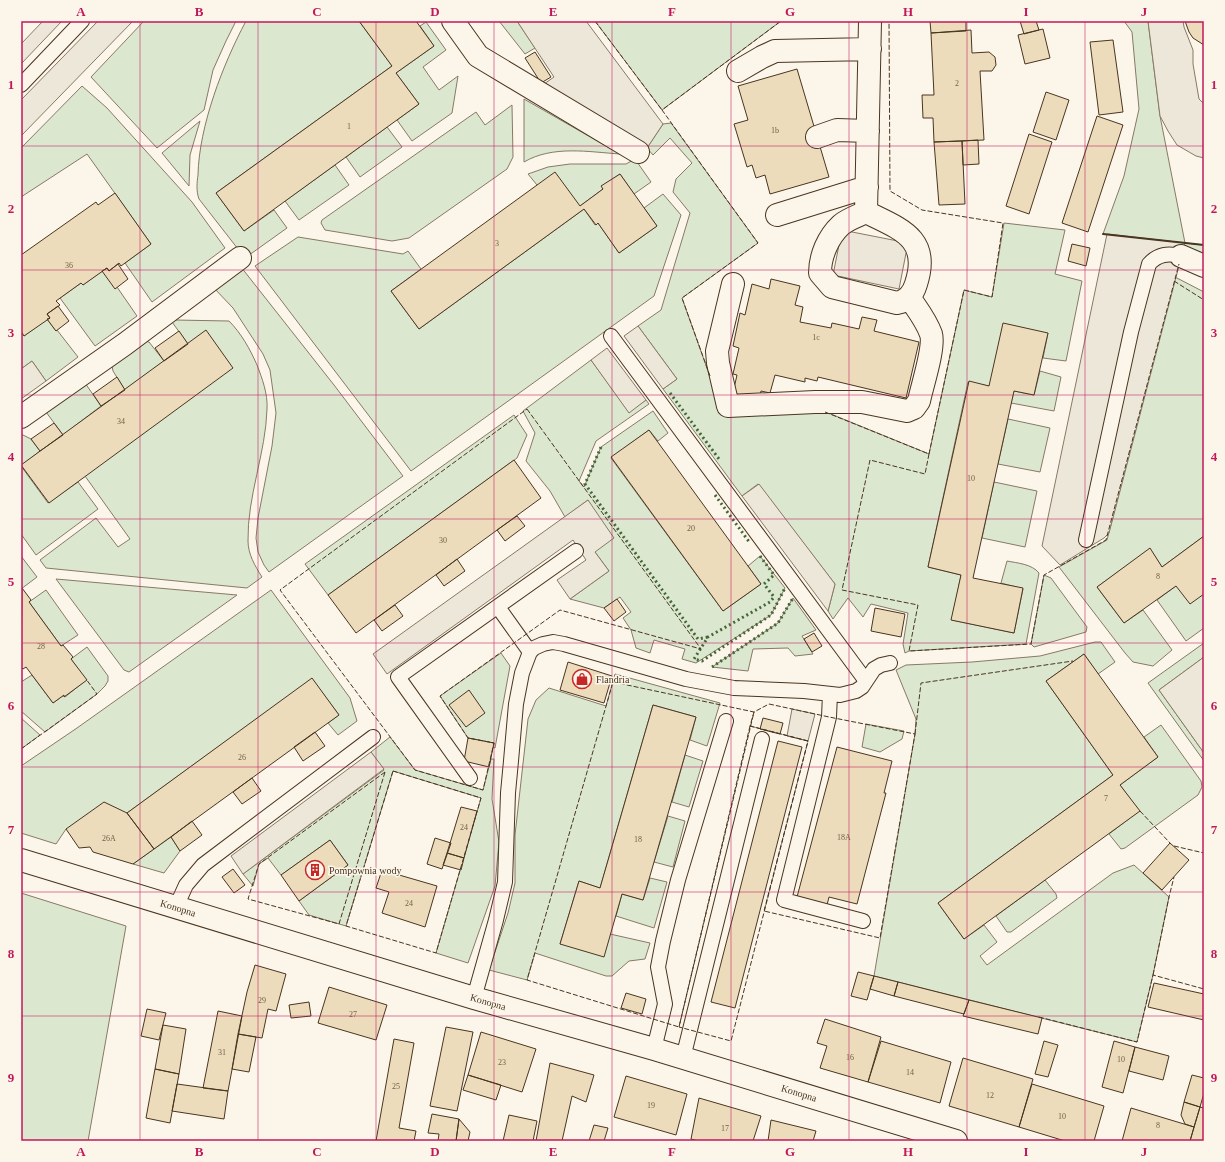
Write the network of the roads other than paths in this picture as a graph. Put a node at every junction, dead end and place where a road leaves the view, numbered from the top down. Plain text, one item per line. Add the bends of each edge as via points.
1 (82, 21) edge
2 (453, 21) edge
3 (870, 21) edge
4 (870, 49) junction
5 (738, 71) dead end
6 (21, 85) edge
7 (868, 131) junction
8 (817, 137) dead end
9 (638, 152) dead end
10 (867, 187) junction
11 (866, 212) junction
12 (777, 215) dead end
13 (1181, 256) joint
14 (240, 258) dead end
15 (1204, 266) edge
16 (733, 284) dead end
17 (909, 297) junction
18 (611, 336) dead end
19 (21, 417) edge
20 (1086, 540) dead end
21 (576, 551) dead end
22 (498, 607) junction
23 (530, 652) junction
24 (890, 663) dead end
25 (866, 681) junction
26 (830, 694) junction
27 (726, 721) dead end
28 (372, 737) dead end
29 (762, 739) dead end
30 (470, 778) dead end
31 (21, 860) edge
32 (176, 908) junction
33 (863, 921) dead end
34 (474, 998) junction
35 (654, 1049) junction
36 (683, 1058) junction
37 (956, 1141) edge

1 - 6 lane
2 - 9 street via 478,56
3 - 4 street
4 - 5 street via 775,51
4 - 7 street
7 - 8 street via 837,130
7 - 10 street
10 - 11 street
10 - 12 street
11 - 17 street via 907,234 915,243 920,266 914,290
11 - 17 street via 842,225 833,235 822,258 820,273 832,287 844,291 897,303
13 - 15 street
13 - 20 lane via 1163,255 1149,264 1129,340
14 - 19 street
16 - 17 street via 717,351 728,406 862,402 907,410 914,408 919,401 931,336 925,319
18 - 25 lane
21 - 22 lane
22 - 23 lane
22 - 30 lane via 398,677
23 - 26 lane via 542,644 554,642 686,679 734,688
23 - 34 lane via 522,673 516,704 508,793 505,882
24 - 25 lane via 874,669
25 - 26 lane via 856,692
26 - 33 lane via 828,724 784,900
27 - 35 lane via 678,880 663,941 658,967 665,1004
28 - 32 lane via 203,865 186,885
29 - 36 lane
31 - 32 street, Konopna
32 - 34 street, Konopna
34 - 35 street, Konopna
35 - 36 street, Konopna
36 - 37 street, Konopna

